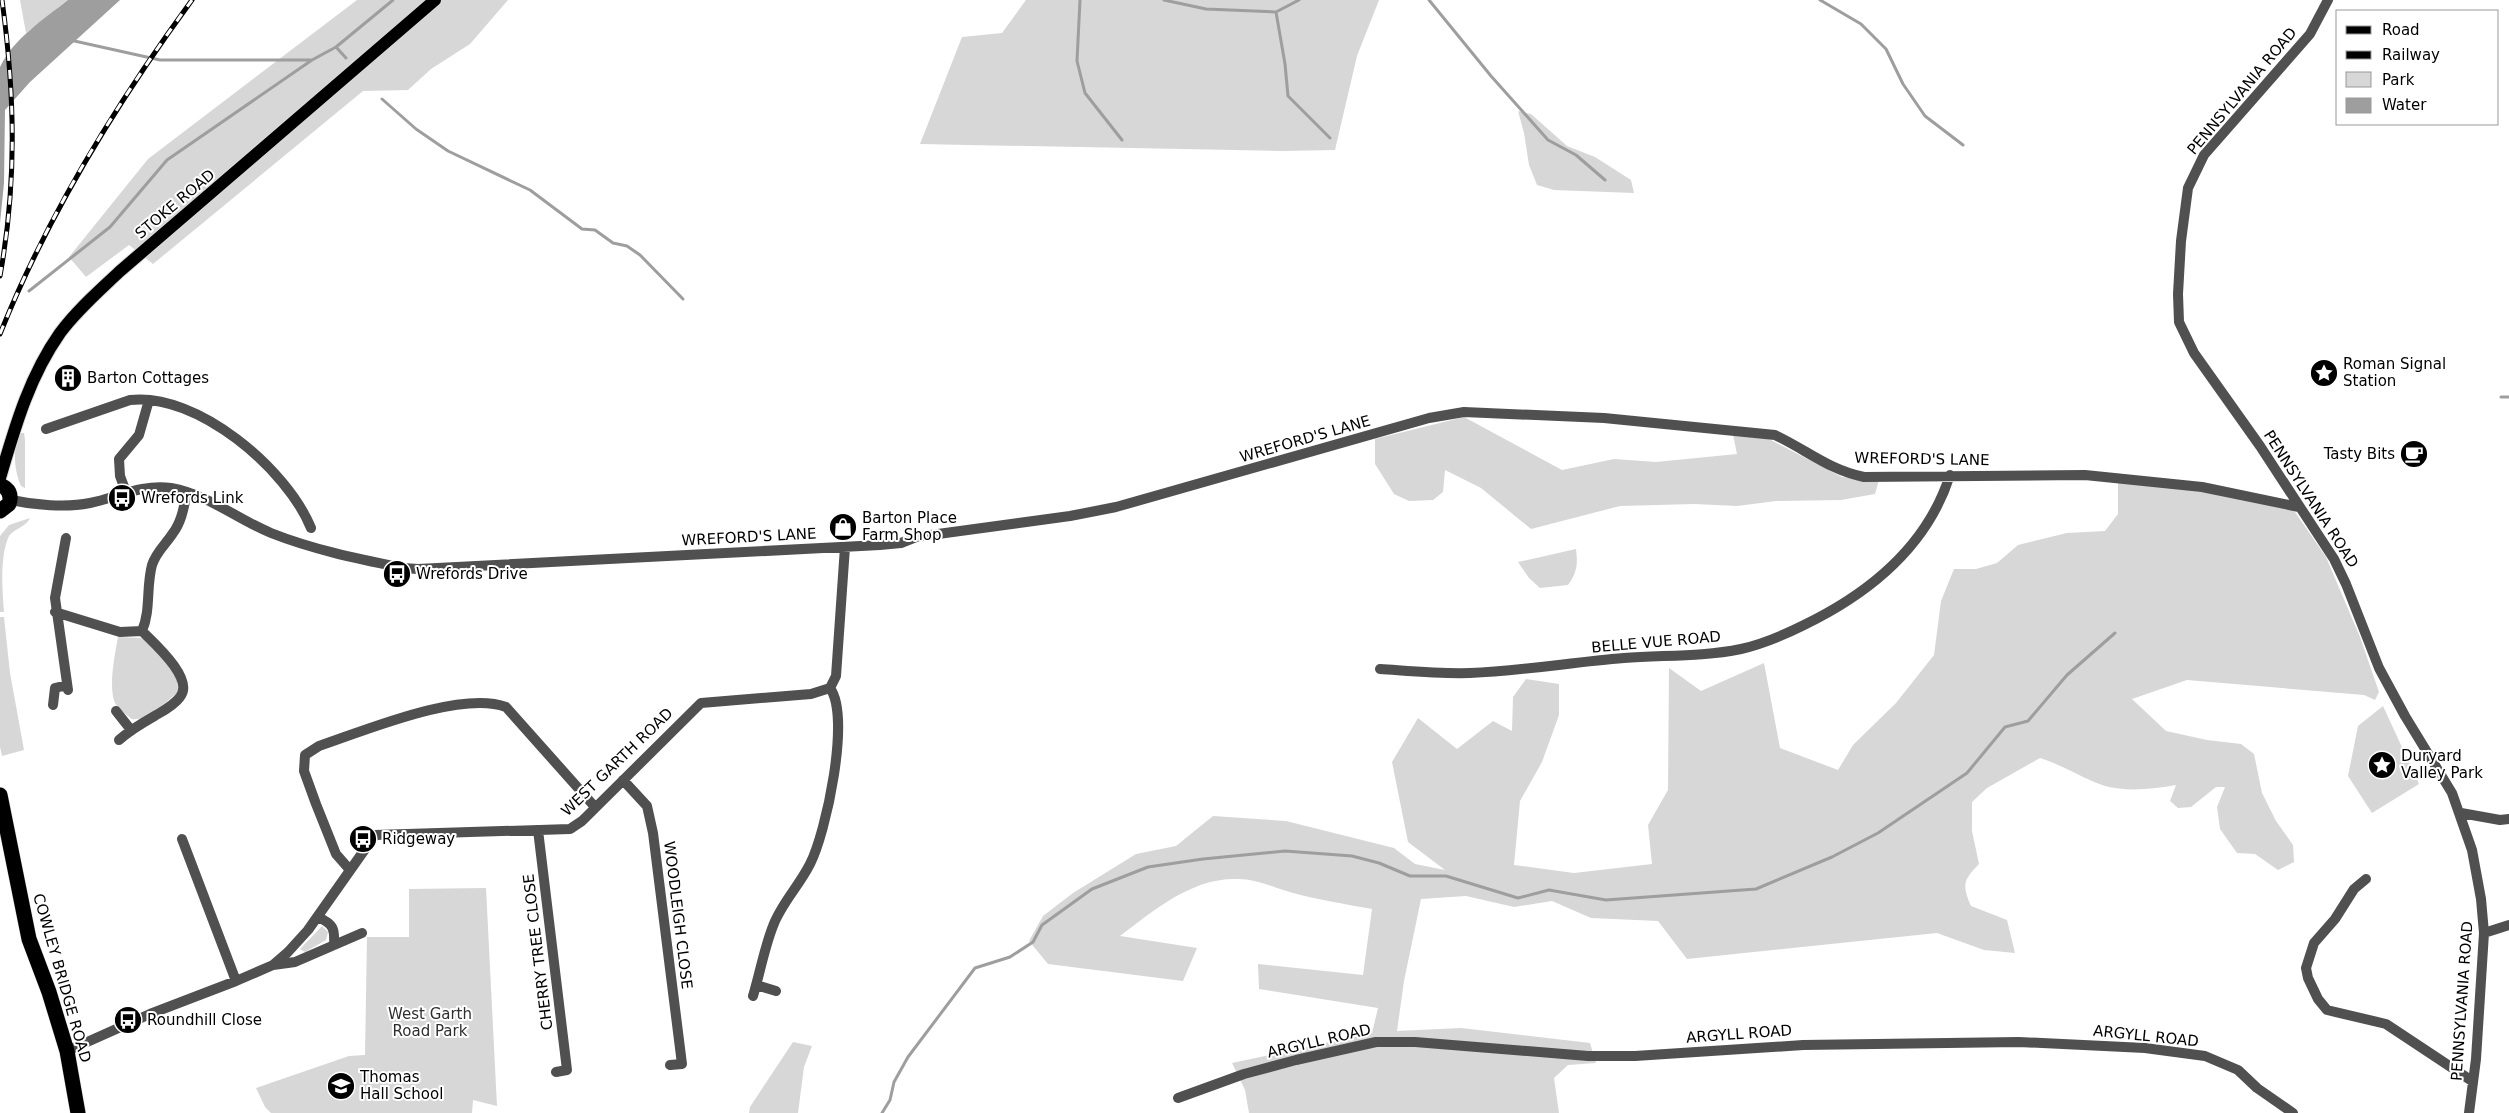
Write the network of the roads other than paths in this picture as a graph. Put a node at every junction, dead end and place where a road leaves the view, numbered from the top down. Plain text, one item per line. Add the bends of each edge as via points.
1 (435, 0) edge
2 (2328, 0) edge
3 (149, 400) junction
4 (46, 429) dead end
5 (1950, 476) junction
6 (0, 478) edge
7 (0, 484) edge
8 (126, 492) junction
9 (187, 492) junction
10 (5, 506) edge
11 (2299, 507) junction
12 (311, 528) dead end
13 (66, 538) dead end
14 (846, 547) junction
15 (55, 612) junction
16 (142, 631) junction
17 (1380, 669) dead end
18 (830, 688) junction
19 (53, 705) dead end
20 (116, 711) dead end
21 (131, 730) junction
22 (120, 740) dead end
23 (623, 780) junction
24 (0, 795) edge
25 (595, 807) junction
26 (2461, 812) junction
27 (2509, 819) edge
28 (538, 830) junction
29 (182, 839) dead end
30 (350, 870) junction
31 (2366, 879) dead end
32 (318, 916) junction
33 (2509, 925) edge
34 (362, 933) dead end
35 (2484, 934) junction
36 (334, 945) junction
37 (272, 965) junction
38 (236, 981) junction
39 (756, 985) junction
40 (776, 991) dead end
41 (753, 996) dead end
42 (67, 1051) junction
43 (670, 1065) dead end
44 (556, 1072) dead end
45 (2472, 1081) junction
46 (1178, 1098) dead end
47 (78, 1113) edge
48 (2293, 1113) edge
49 (2469, 1113) edge

1 - 6 main road, STOKE ROAD via 119,272 75,315 50,348 27,393
2 - 11 street, PENNSYLVANIA ROAD via 2310,34 2198,164 2188,188 2178,294 2178,322 2194,353
3 - 4 street via 130,400
3 - 8 street via 139,435 119,459 120,476
3 - 12 street via 174,404 247,448 278,476
5 - 11 street, WREFORD'S LANE via 2085,475 2202,487
5 - 14 street, WREFORD'S LANE via 1864,477 1846,474 1776,435 1747,431 1604,418 1464,412 1429,418 1116,507 901,543
5 - 17 street, BELLE VUE ROAD via 1943,498 1916,541 1888,571 1845,604 1766,642 1699,656 1624,658 1496,671 1445,673
7 - 10 highway via 9,491
8 - 9 street, WREFORD'S LANE via 158,487
8 - 10 street, WREFORD'S LANE via 88,504
9 - 14 street, WREFORD'S LANE via 210,500 255,526 313,548 404,568
9 - 16 street via 174,532 152,565 148,612
11 - 26 street, PENNSYLVANIA ROAD via 2334,559 2379,668
13 - 15 street via 54,598
14 - 18 street via 836,676
15 - 16 street via 120,632
15 - 19 street via 68,687 55,688
16 - 21 street via 175,667 184,688 180,698
18 - 23 street, WEST GARTH ROAD via 811,694 702,703
18 - 39 street via 838,705 836,762 820,839 810,863 773,926
20 - 21 street
21 - 22 street
23 - 25 street, WEST GARTH ROAD
23 - 43 street, WOODLEIGH CLOSE via 649,812 687,1064
24 - 42 highway, COWLEY BRIDGE ROAD via 29,939
25 - 28 street, WEST GARTH ROAD via 570,829
25 - 30 street via 506,707 478,704 425,710 318,746 306,755 304,771 316,804 336,854
26 - 27 street
26 - 35 street, PENNSYLVANIA ROAD via 2474,858
28 - 30 street, WEST GARTH ROAD via 375,835
28 - 44 street, CHERRY TREE CLOSE via 572,1069
29 - 38 street
30 - 32 street, WEST GARTH ROAD
31 - 45 street via 2354,889 2335,919 2314,943 2306,968 2315,993 2327,1010 2386,1024
32 - 36 street via 334,928
32 - 37 street, WEST GARTH ROAD via 288,952
33 - 35 street
34 - 36 street, WEST GARTH ROAD
35 - 45 street, PENNSYLVANIA ROAD
36 - 37 street, WEST GARTH ROAD via 295,962
37 - 38 street, WEST GARTH ROAD
38 - 42 street, WEST GARTH ROAD
39 - 40 street
39 - 41 street
42 - 47 highway, COWLEY BRIDGE ROAD
45 - 49 street, PENNSYLVANIA ROAD
46 - 48 street, ARGYLL ROAD via 1253,1072 1376,1042 1588,1056 1635,1056 1804,1045 2020,1042 2145,1048 2204,1056 2238,1070

